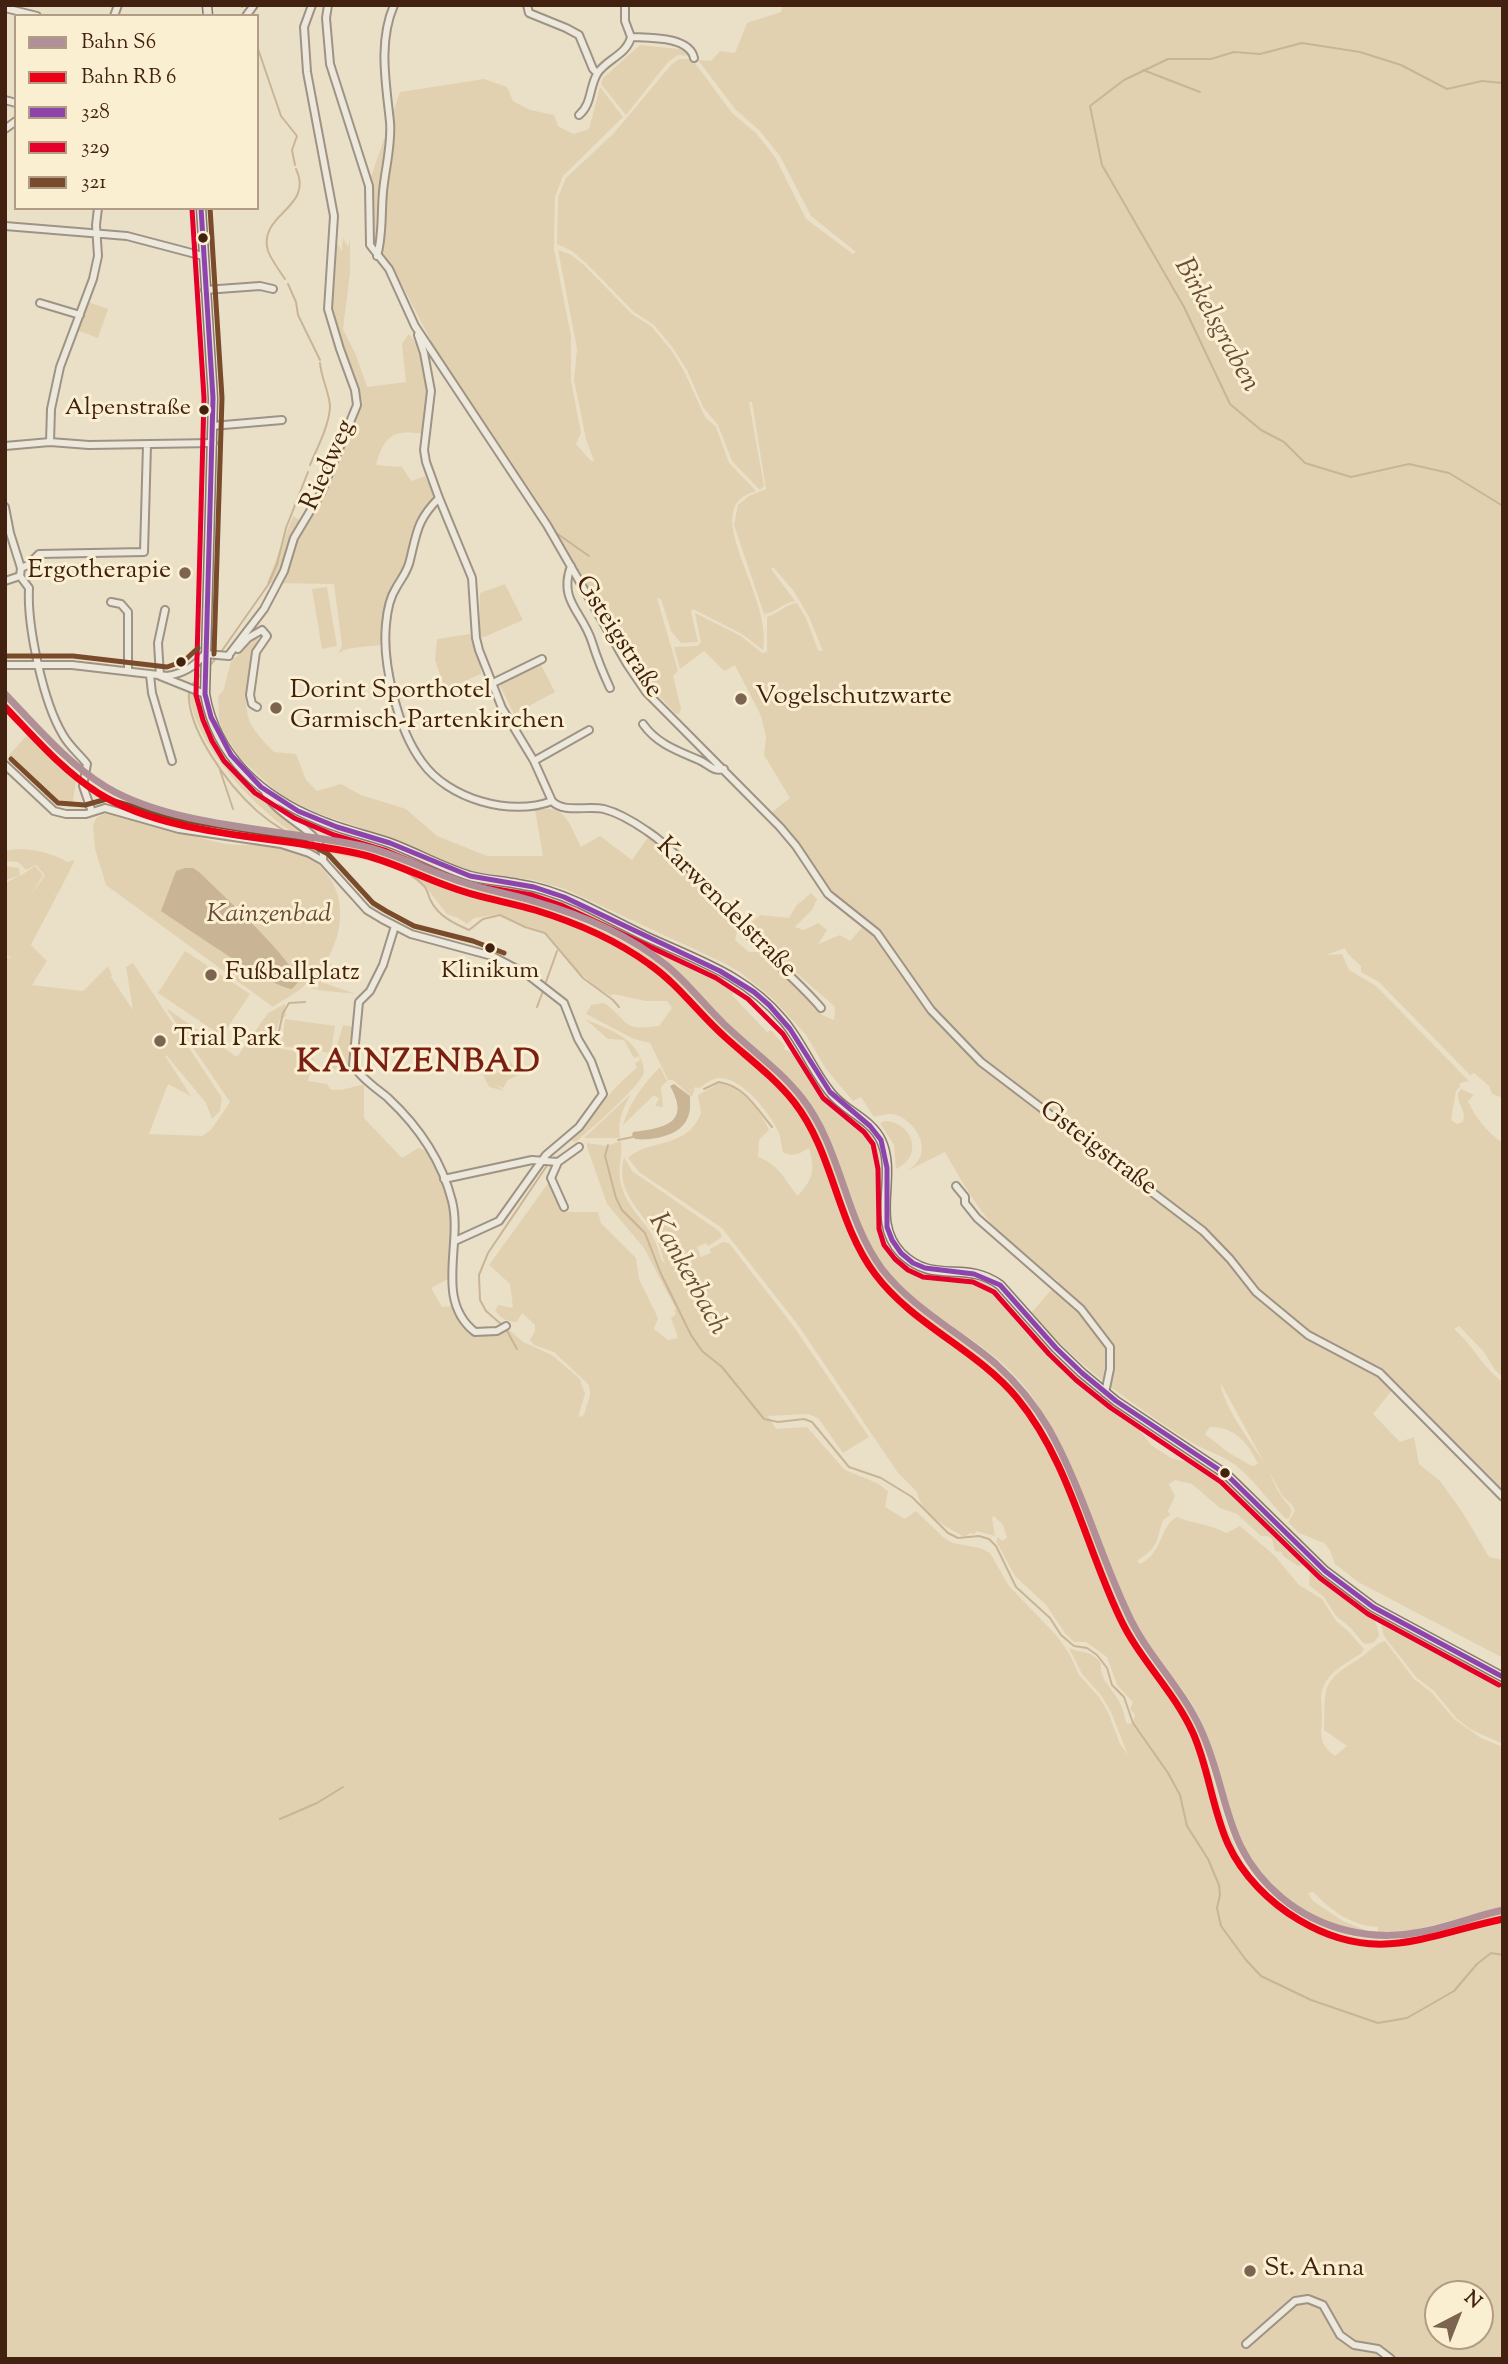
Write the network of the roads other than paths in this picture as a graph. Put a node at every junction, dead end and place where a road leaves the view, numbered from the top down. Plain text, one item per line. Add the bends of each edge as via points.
1 (312, 5) edge
2 (328, 5) edge
3 (394, 5) edge
4 (527, 5) edge
5 (625, 5) edge
6 (5, 8) edge
7 (29, 14) edge
8 (631, 37) junction
9 (694, 58) dead end
10 (597, 73) junction
11 (579, 115) dead end
12 (98, 210) edge
13 (201, 210) edge
14 (5, 226) edge
15 (96, 233) junction
16 (203, 256) junction
17 (377, 256) junction
18 (273, 289) dead end
19 (205, 290) junction
20 (40, 303) dead end
21 (79, 315) junction
22 (415, 326) junction
23 (282, 420) dead end
24 (212, 426) junction
25 (50, 442) junction
26 (213, 443) junction
27 (147, 445) junction
28 (5, 446) edge
29 (439, 499) junction
30 (5, 507) edge
31 (571, 566) junction
32 (21, 572) junction
33 (5, 581) edge
34 (111, 602) dead end
35 (165, 610) dead end
36 (209, 654) junction
37 (227, 656) junction
38 (542, 659) dead end
39 (39, 664) junction
40 (5, 665) edge
41 (128, 671) junction
42 (150, 675) junction
43 (160, 676) junction
44 (493, 683) junction
45 (610, 688) dead end
46 (205, 694) junction
47 (257, 707) dead end
48 (643, 724) dead end
49 (589, 730) dead end
50 (172, 761) dead end
51 (534, 761) junction
52 (5, 765) edge
53 (724, 769) junction
54 (264, 790) junction
55 (552, 801) junction
56 (92, 813) junction
57 (324, 857) junction
58 (396, 926) junction
59 (821, 1008) dead end
60 (579, 1147) dead end
61 (544, 1161) junction
62 (556, 1162) junction
63 (444, 1179) junction
64 (956, 1186) dead end
65 (564, 1207) dead end
66 (455, 1241) junction
67 (505, 1327) dead end
68 (1105, 1393) junction
69 (1503, 1497) edge
70 (1503, 1677) edge
71 (1246, 2344) dead end
72 (1391, 2359) edge

1 - 37 street, Riedweg via 304,27 311,94 334,216 329,315 357,405 321,493 294,538 284,571 264,609
2 - 17 street via 330,64 367,177 370,245
3 - 17 street via 385,31 390,123
4 - 10 street via 529,13 579,35
5 - 8 street
6 - 7 street
8 - 9 street via 676,40 693,52
8 - 10 street
10 - 11 street via 588,103
12 - 15 street
13 - 16 main road
14 - 15 street
15 - 16 street via 127,236
15 - 21 street via 98,256
16 - 19 main road
17 - 22 street via 395,279
18 - 19 street
19 - 24 main road
20 - 21 street
21 - 25 street via 54,392
22 - 29 street via 431,391 424,450
22 - 31 street, Gsteigstraße
23 - 24 street
24 - 26 main road
25 - 27 street
25 - 28 street
26 - 27 street
26 - 36 main road
27 - 32 street via 144,552 38,554
29 - 44 street via 472,578 476,638
29 - 55 street, Karwendelstraße via 419,522 410,562 387,614 386,653 404,725 425,766 463,794 510,807
30 - 32 street
31 - 45 street, Gsteigstraße via 566,579 569,597
31 - 53 street, Gsteigstraße via 646,692
32 - 33 street
32 - 39 street via 29,587
34 - 41 street via 128,612
35 - 43 street via 158,642
36 - 37 street
36 - 43 street via 180,674
36 - 46 main road
37 - 47 street via 257,631 267,636 256,652 252,704
38 - 44 street
39 - 40 street
39 - 41 street
39 - 56 street via 61,732 87,764 83,786
41 - 42 street
42 - 43 street
42 - 50 street
43 - 46 street
44 - 51 street via 502,708
46 - 54 main road via 222,745
48 - 53 street, Gsteigstraße via 674,751 712,769
49 - 51 street
51 - 55 street
52 - 56 street via 54,811
53 - 69 street, Gsteigstraße via 796,846 828,894 877,933 931,1010 981,1062 1203,1231 1256,1292 1308,1335 1380,1373
54 - 57 street via 269,802 318,839
54 - 68 main road via 321,821 462,873 563,896 741,981 784,1021 830,1093 881,1141 887,1163 886,1225 896,1247 928,1270 971,1272 990,1278
55 - 59 street, Karwendelstraße via 566,808 613,812 662,841
56 - 57 street via 105,808 179,829 297,847
57 - 58 street via 368,910
58 - 61 street via 431,941 492,956 528,975 564,1003 603,1094 579,1127
58 - 63 street via 383,965 359,1003 353,1065 411,1122 432,1150
60 - 62 street
61 - 62 street
61 - 63 street via 499,1165
61 - 66 street via 499,1221
62 - 65 street via 551,1178
63 - 66 street via 452,1200
64 - 68 street via 977,1218 1081,1309 1110,1347
66 - 67 street via 451,1280 461,1317 475,1332
68 - 70 main road via 1227,1475 1308,1556 1360,1598
71 - 72 street via 1295,2301 1308,2299 1323,2305 1340,2334 1354,2345 1378,2348

